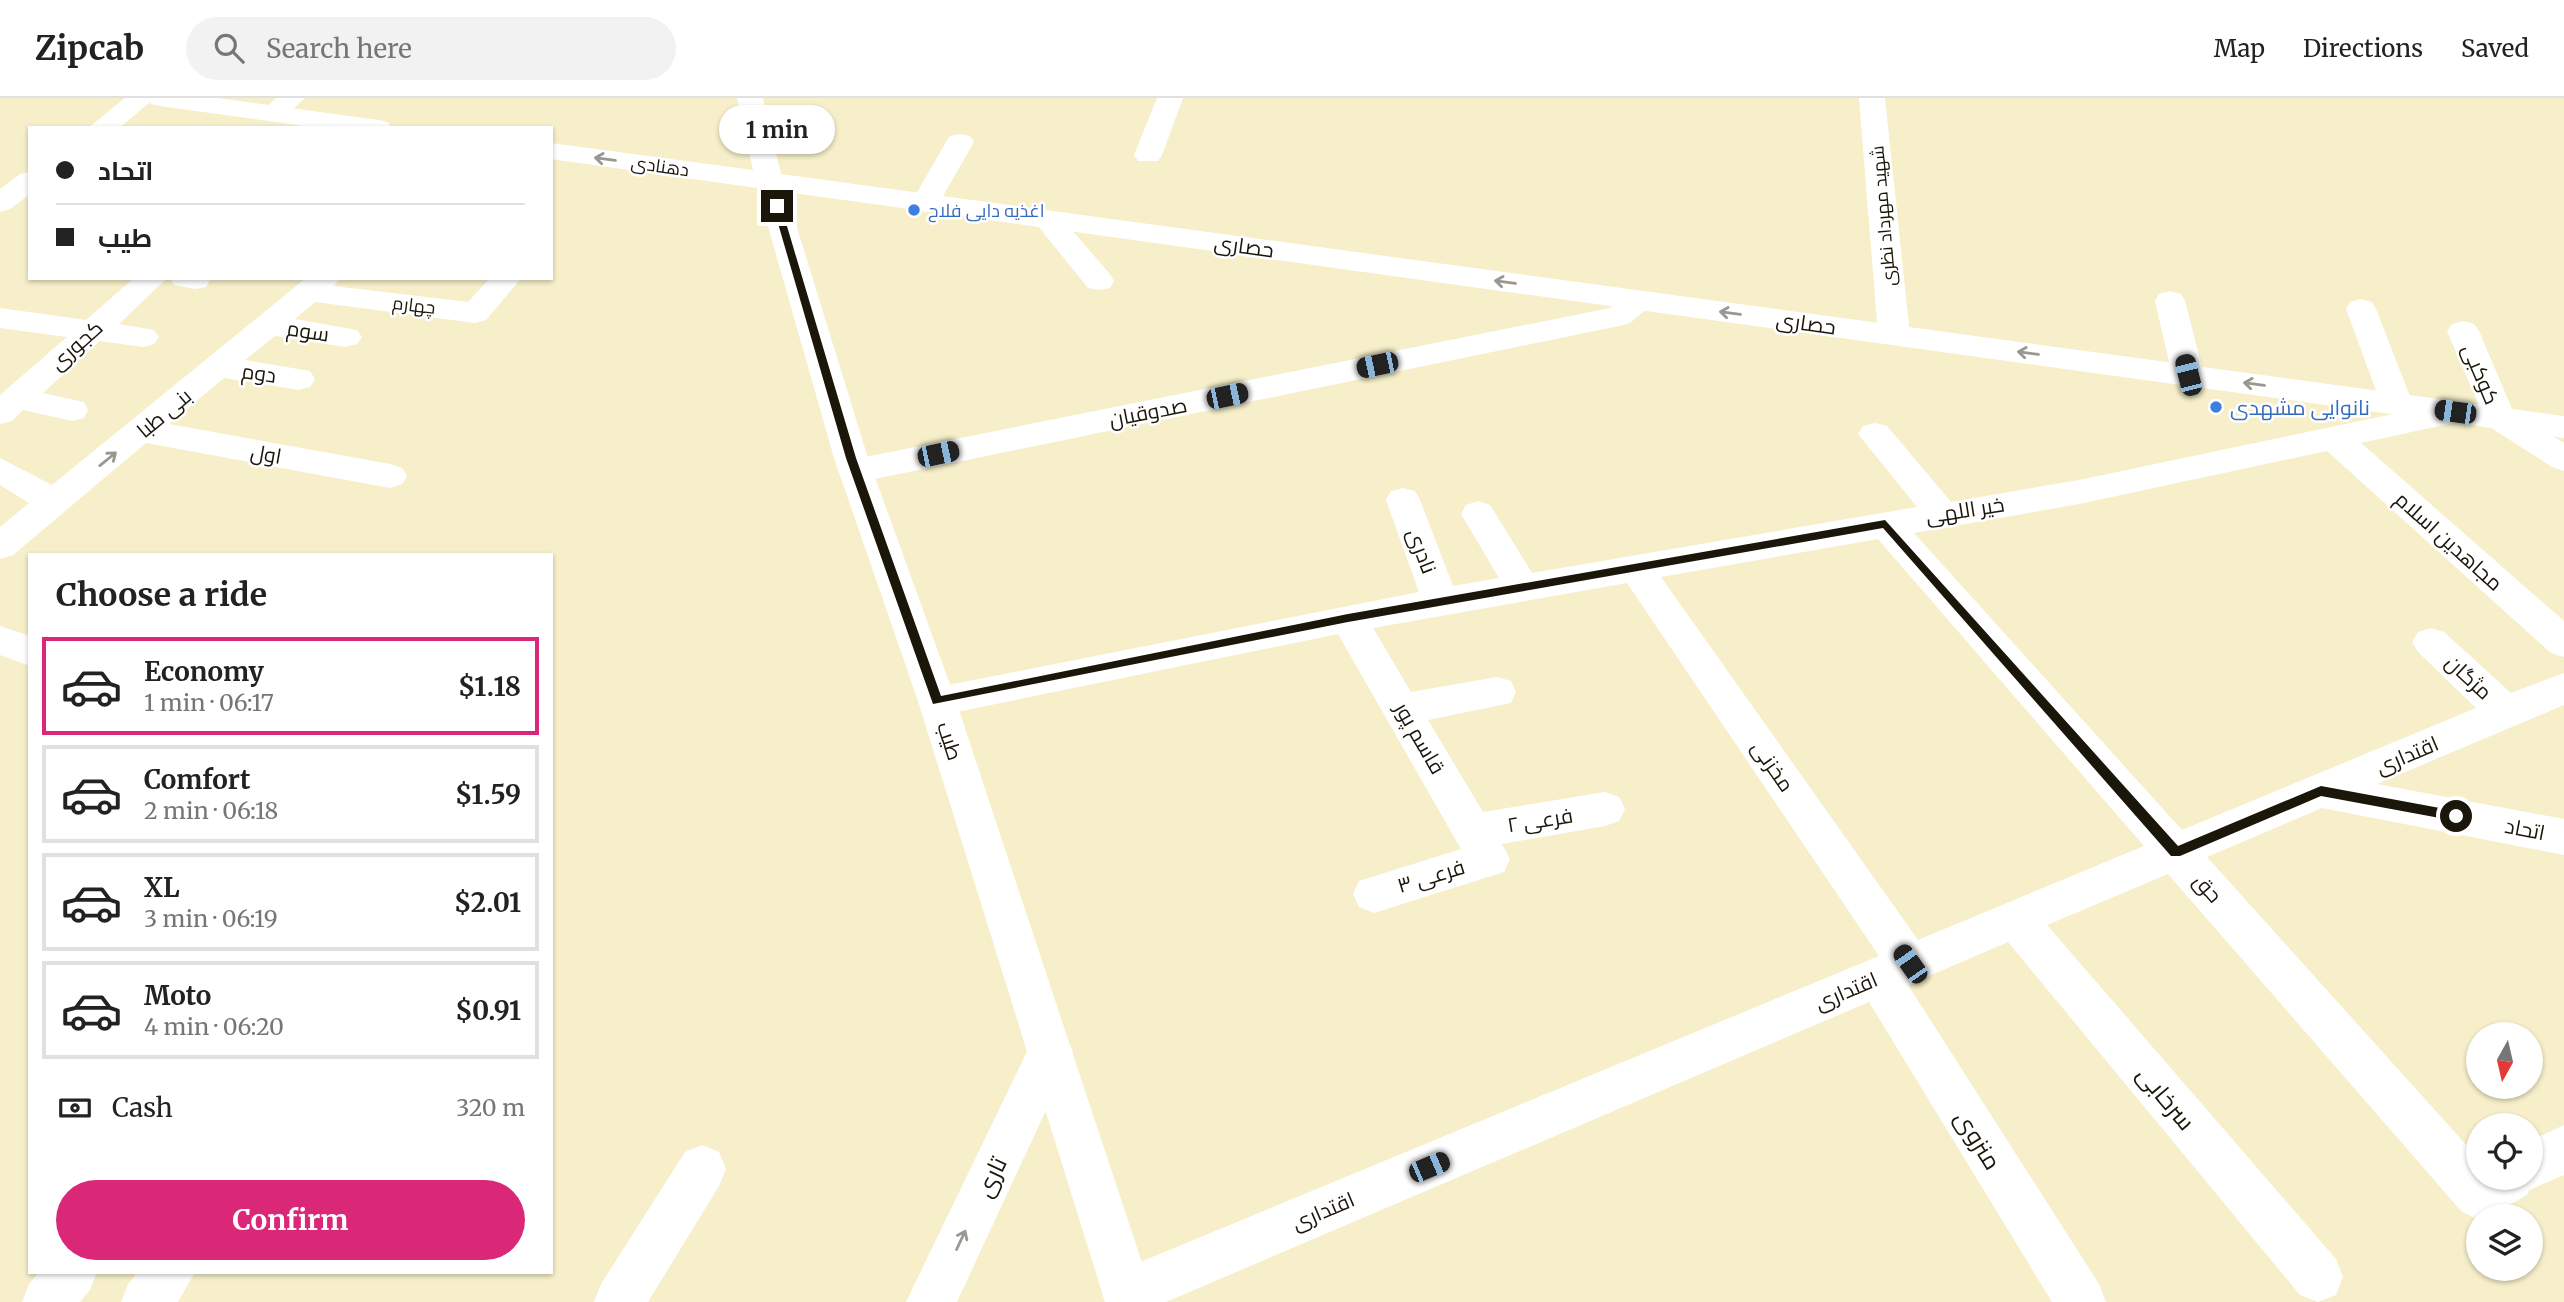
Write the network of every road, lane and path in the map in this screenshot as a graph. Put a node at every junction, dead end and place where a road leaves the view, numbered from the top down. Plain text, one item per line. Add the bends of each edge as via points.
1 (142, 98) edge
2 (160, 98) edge
3 (750, 98) edge
4 (1170, 98) edge
5 (1872, 98) edge
6 (282, 106) edge
7 (325, 124) edge
8 (104, 126) edge
9 (352, 126) edge
10 (960, 142) dead end
11 (553, 152) edge
12 (1148, 155) dead end
13 (18, 181) edge
14 (769, 181) junction
15 (0, 202) edge
16 (925, 202) junction
17 (1048, 220) junction
18 (150, 280) edge
19 (505, 280) dead end
20 (1099, 281) dead end
21 (317, 285) edge
22 (1641, 300) junction
23 (2170, 301) dead end
24 (2361, 309) dead end
25 (0, 318) edge
26 (270, 325) junction
27 (93, 330) junction
28 (2463, 331) dead end
29 (1894, 335) junction
30 (143, 337) dead end
31 (346, 337) dead end
32 (219, 367) junction
33 (2188, 375) junction
34 (299, 379) dead end
35 (2397, 404) junction
36 (8, 406) edge
37 (72, 410) dead end
38 (2455, 412) junction
39 (2500, 418) junction
40 (2564, 426) edge
41 (142, 431) junction
42 (1875, 435) dead end
43 (2335, 439) junction
44 (2564, 459) edge
45 (0, 470) edge
46 (855, 471) junction
47 (390, 476) dead end
48 (1403, 500) dead end
49 (55, 502) junction
50 (1941, 513) junction
51 (1478, 514) dead end
52 (1885, 524) junction
53 (0, 546) edge
54 (1636, 569) junction
55 (1523, 587) junction
56 (1441, 601) junction
57 (1348, 618) junction
58 (0, 640) edge
59 (2431, 642) dead end
60 (2564, 643) edge
61 (28, 650) edge
62 (2564, 688) edge
63 (1497, 692) dead end
64 (937, 701) junction
65 (1403, 709) junction
66 (2507, 713) junction
67 (2321, 791) junction
68 (1605, 809) dead end
69 (2564, 837) edge
70 (1482, 845) junction
71 (2176, 852) junction
72 (1374, 894) dead end
73 (2015, 919) junction
74 (1894, 971) junction
75 (1050, 1052) junction
76 (2564, 1149) edge
77 (2543, 1160) edge
78 (702, 1169) dead end
79 (2466, 1180) edge
80 (70, 1274) edge
81 (168, 1274) edge
82 (2318, 1277) dead end
83 (1129, 1298) edge
84 (47, 1302) edge
85 (146, 1302) edge
86 (619, 1302) edge
87 (931, 1302) edge
88 (2081, 1302) edge

1 - 8 street
2 - 6 street
3 - 14 street, طیب
4 - 12 street
5 - 29 street, شهید مهرداد نظری
6 - 7 street
7 - 9 street
10 - 16 street
14 -> 11 street, دهنادی
13 - 15 street
14 - 16 street, حصاری
14 - 46 street, طیب
16 - 17 street, حصاری
17 - 20 street
22 -> 17 street, حصاری
18 - 27 street, کجوری
19 - 21 street, چهارم via 475,313
21 - 26 street, بنی طبا
29 -> 22 street, حصاری
22 - 46 street, صدوقیان via 1619,316
23 - 33 street
24 - 35 street
25 - 27 street
26 - 31 street, سوم
26 - 32 street, بنی طبا
27 - 30 street
27 - 36 street, کجوری
28 - 39 street, کوکبی
33 -> 29 street, حصاری
32 - 34 street, دوم
32 - 41 street, بنی طبا
35 -> 33 street, حصاری
35 - 38 street, حصاری
36 - 37 street
38 - 39 street, حصاری
38 - 43 street, خیر اللهی
39 - 40 street, حصاری
39 - 44 street
41 - 47 street, اول
49 -> 41 street, بنی طبا
42 - 50 street
43 - 50 street, خیر اللهی via 2079,492
43 - 60 street, مجاهدین اسلام
45 - 49 street
46 - 64 street, طیب
48 - 56 street, نادری
49 - 53 street, بنی طبا
50 - 52 street, خیر اللهی
51 - 55 street
52 - 54 street, خیر اللهی
52 - 71 street, حق
54 - 55 street, خیر اللهی
54 - 74 street, مخزنی
55 - 56 street, خیر اللهی
56 - 57 street, خیر اللهی
57 - 64 street, خیر اللهی
57 - 65 street, قاسم پور
58 - 61 street
59 - 66 street, مژگان
62 - 66 street, اقتداری
63 - 65 street
64 - 75 street, طیب
65 - 70 street, قاسم پور
66 - 67 street, اقتداری
67 - 69 street, اتحاد
67 - 71 street, اقتداری
68 - 70 street, فرعی ۲
70 - 72 street, فرعی ۳
71 - 73 street, اقتداری
71 - 79 street, حق
73 - 74 street, اقتداری
73 - 82 street, سرخابی
74 - 83 street, اقتداری
74 - 88 street, منزوی
75 - 83 street, طیب
87 -> 75 street, تاری
76 - 77 street
78 - 86 street
80 - 84 street
81 - 85 street

